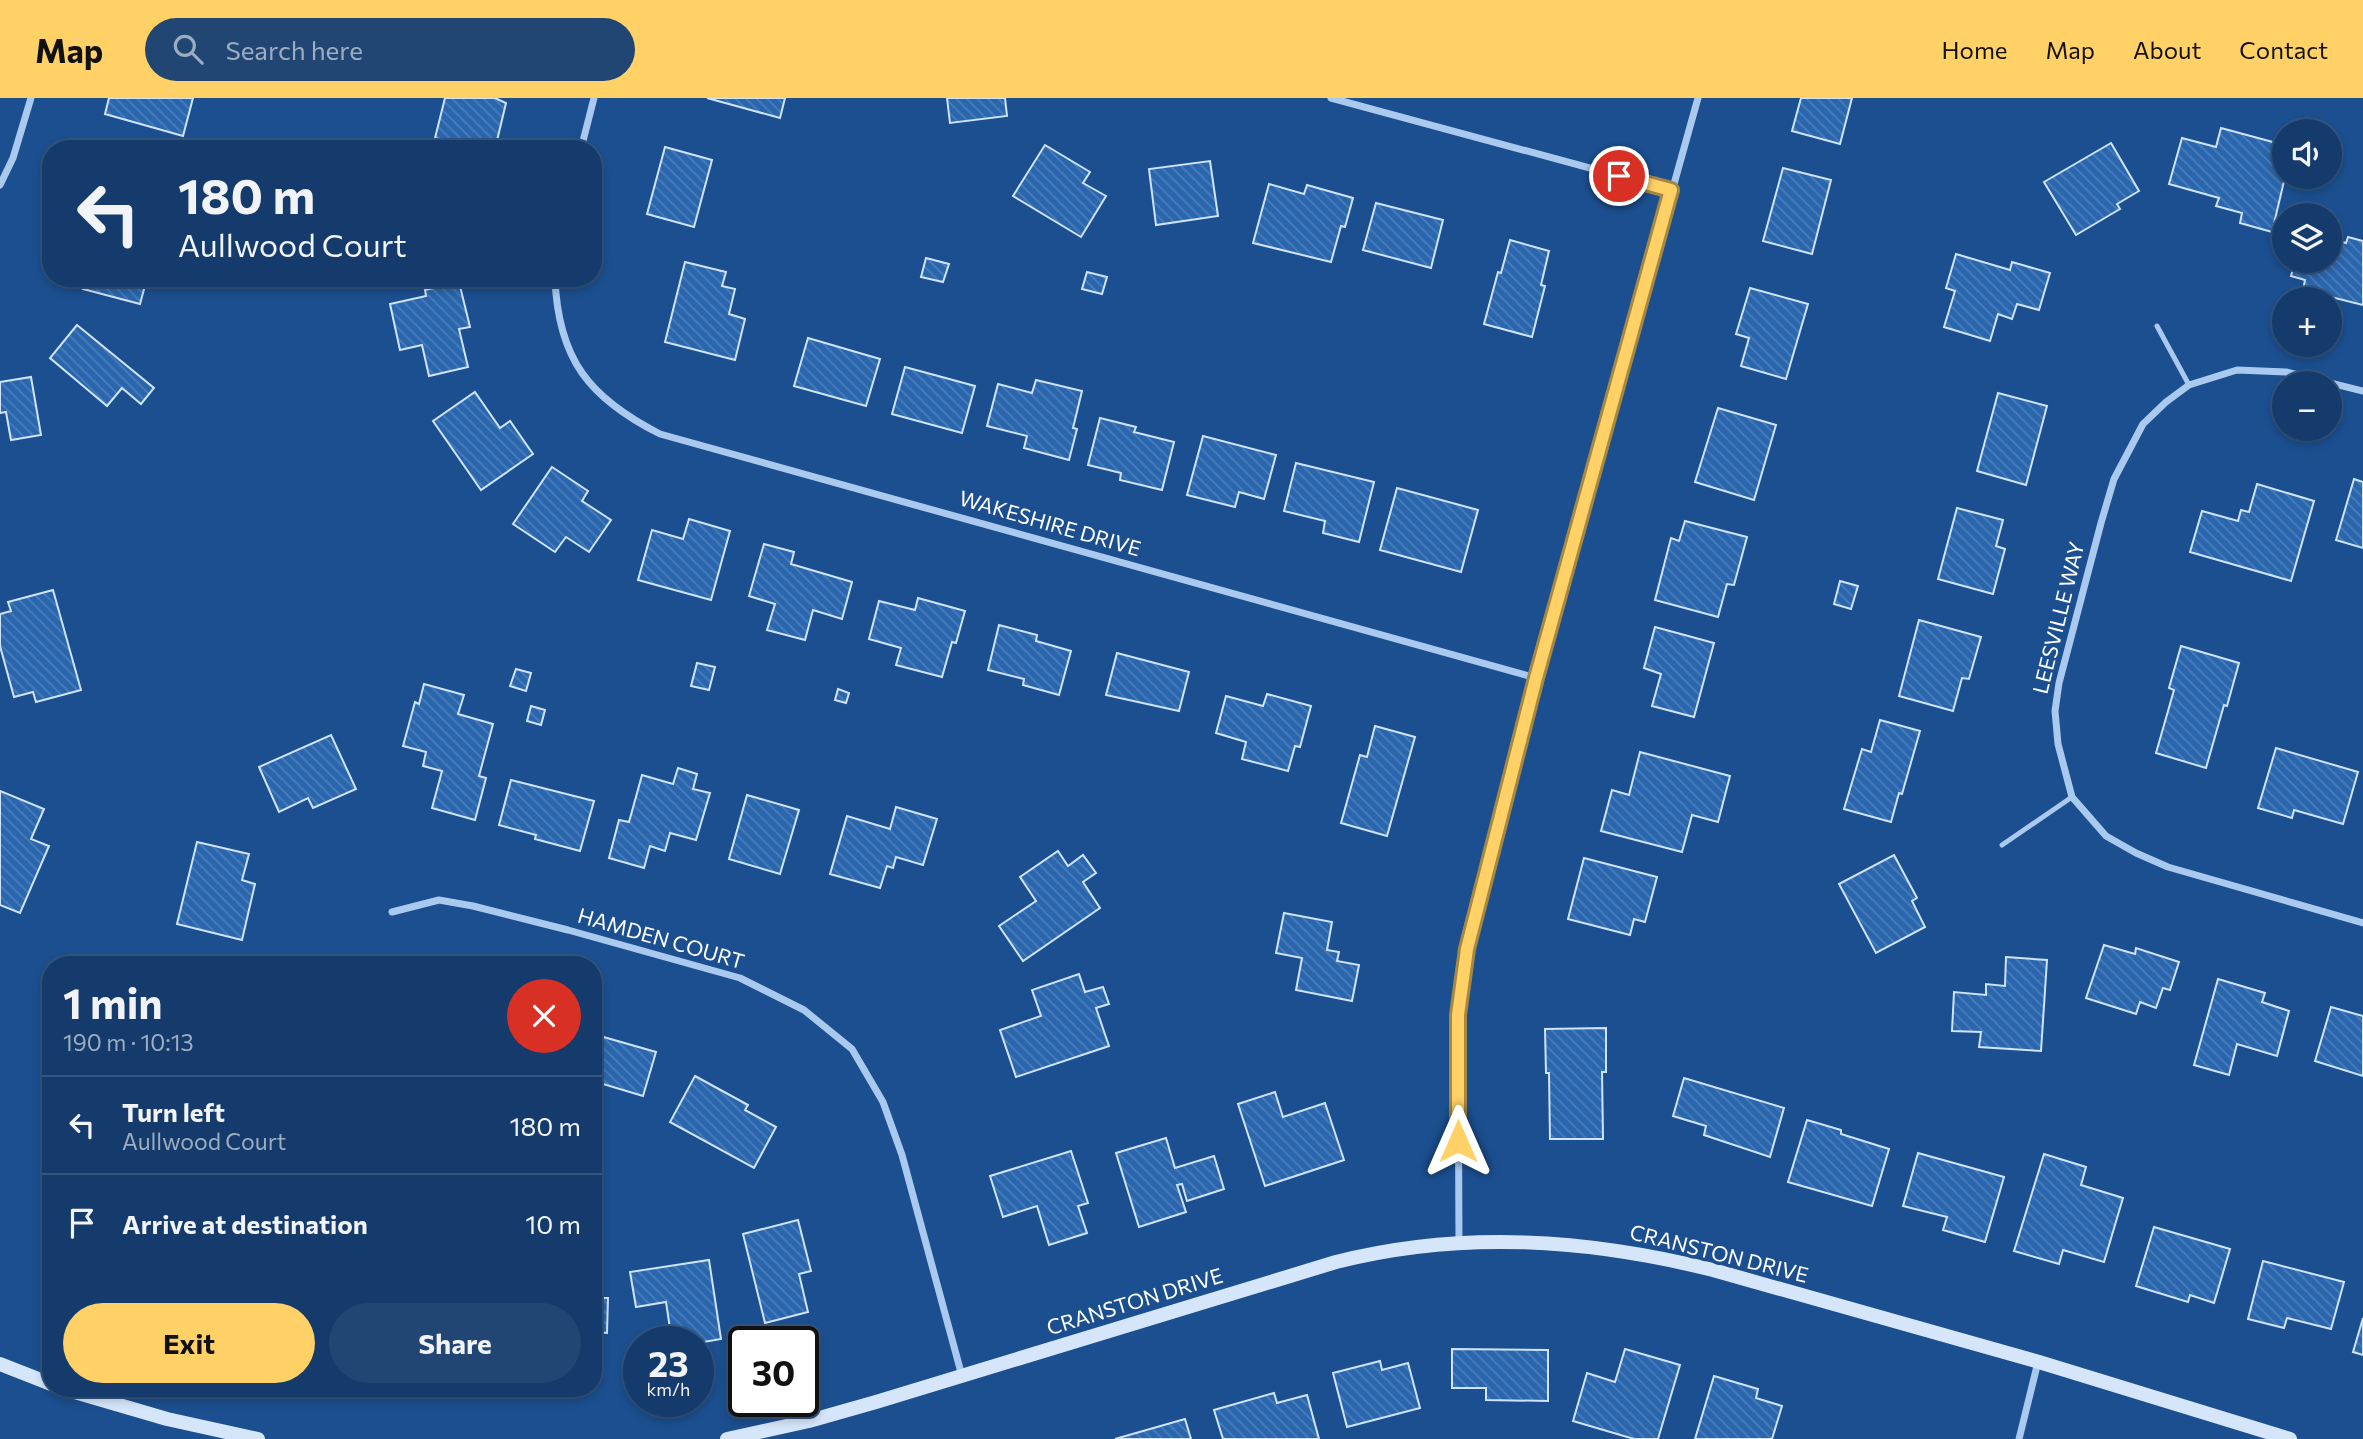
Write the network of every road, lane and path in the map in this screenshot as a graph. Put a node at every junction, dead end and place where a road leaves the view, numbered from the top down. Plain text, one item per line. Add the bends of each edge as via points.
1 (31, 98) edge
2 (594, 98) edge
3 (1331, 98) edge
4 (1698, 98) edge
5 (583, 140) edge
6 (0, 185) edge
7 (1671, 190) junction
8 (555, 287) edge
9 (2157, 326) dead end
10 (2189, 385) junction
11 (2363, 391) edge
12 (1536, 678) junction
13 (2072, 797) junction
14 (2002, 845) dead end
15 (392, 912) dead end
16 (2363, 923) edge
17 (1459, 1242) junction
18 (2039, 1362) junction
19 (0, 1364) edge
20 (962, 1376) junction
21 (42, 1380) edge
22 (90, 1397) edge
23 (228, 1436) edge
24 (258, 1439) edge
25 (727, 1439) edge
26 (2019, 1439) edge
27 (2290, 1439) edge

1 - 6 street
2 - 5 street
3 - 7 street
4 - 7 street
7 - 12 street
8 - 12 street, WAKESHIRE DRIVE via 563,334 576,366 613,406 660,434
9 - 10 lane
10 - 11 street, LEESVILLE WAY via 2237,369 2286,372
10 - 13 street, LEESVILLE WAY via 2143,424 2114,480 2055,710 2058,744
12 - 17 street via 1467,949 1458,1015
13 - 14 lane
13 - 16 street, LEESVILLE WAY via 2106,836 2168,867
15 - 20 street, HAMDEN COURT via 439,900 554,926 740,978 814,1018 852,1049 883,1102 902,1155
17 - 18 street, CRANSTON DRIVE via 1553,1242 1663,1258
17 - 20 street, CRANSTON DRIVE via 1381,1251 1336,1262
18 - 26 street
18 - 27 street, CRANSTON DRIVE
19 - 21 street
20 - 25 street, CRANSTON DRIVE
22 - 23 street
23 - 24 street

